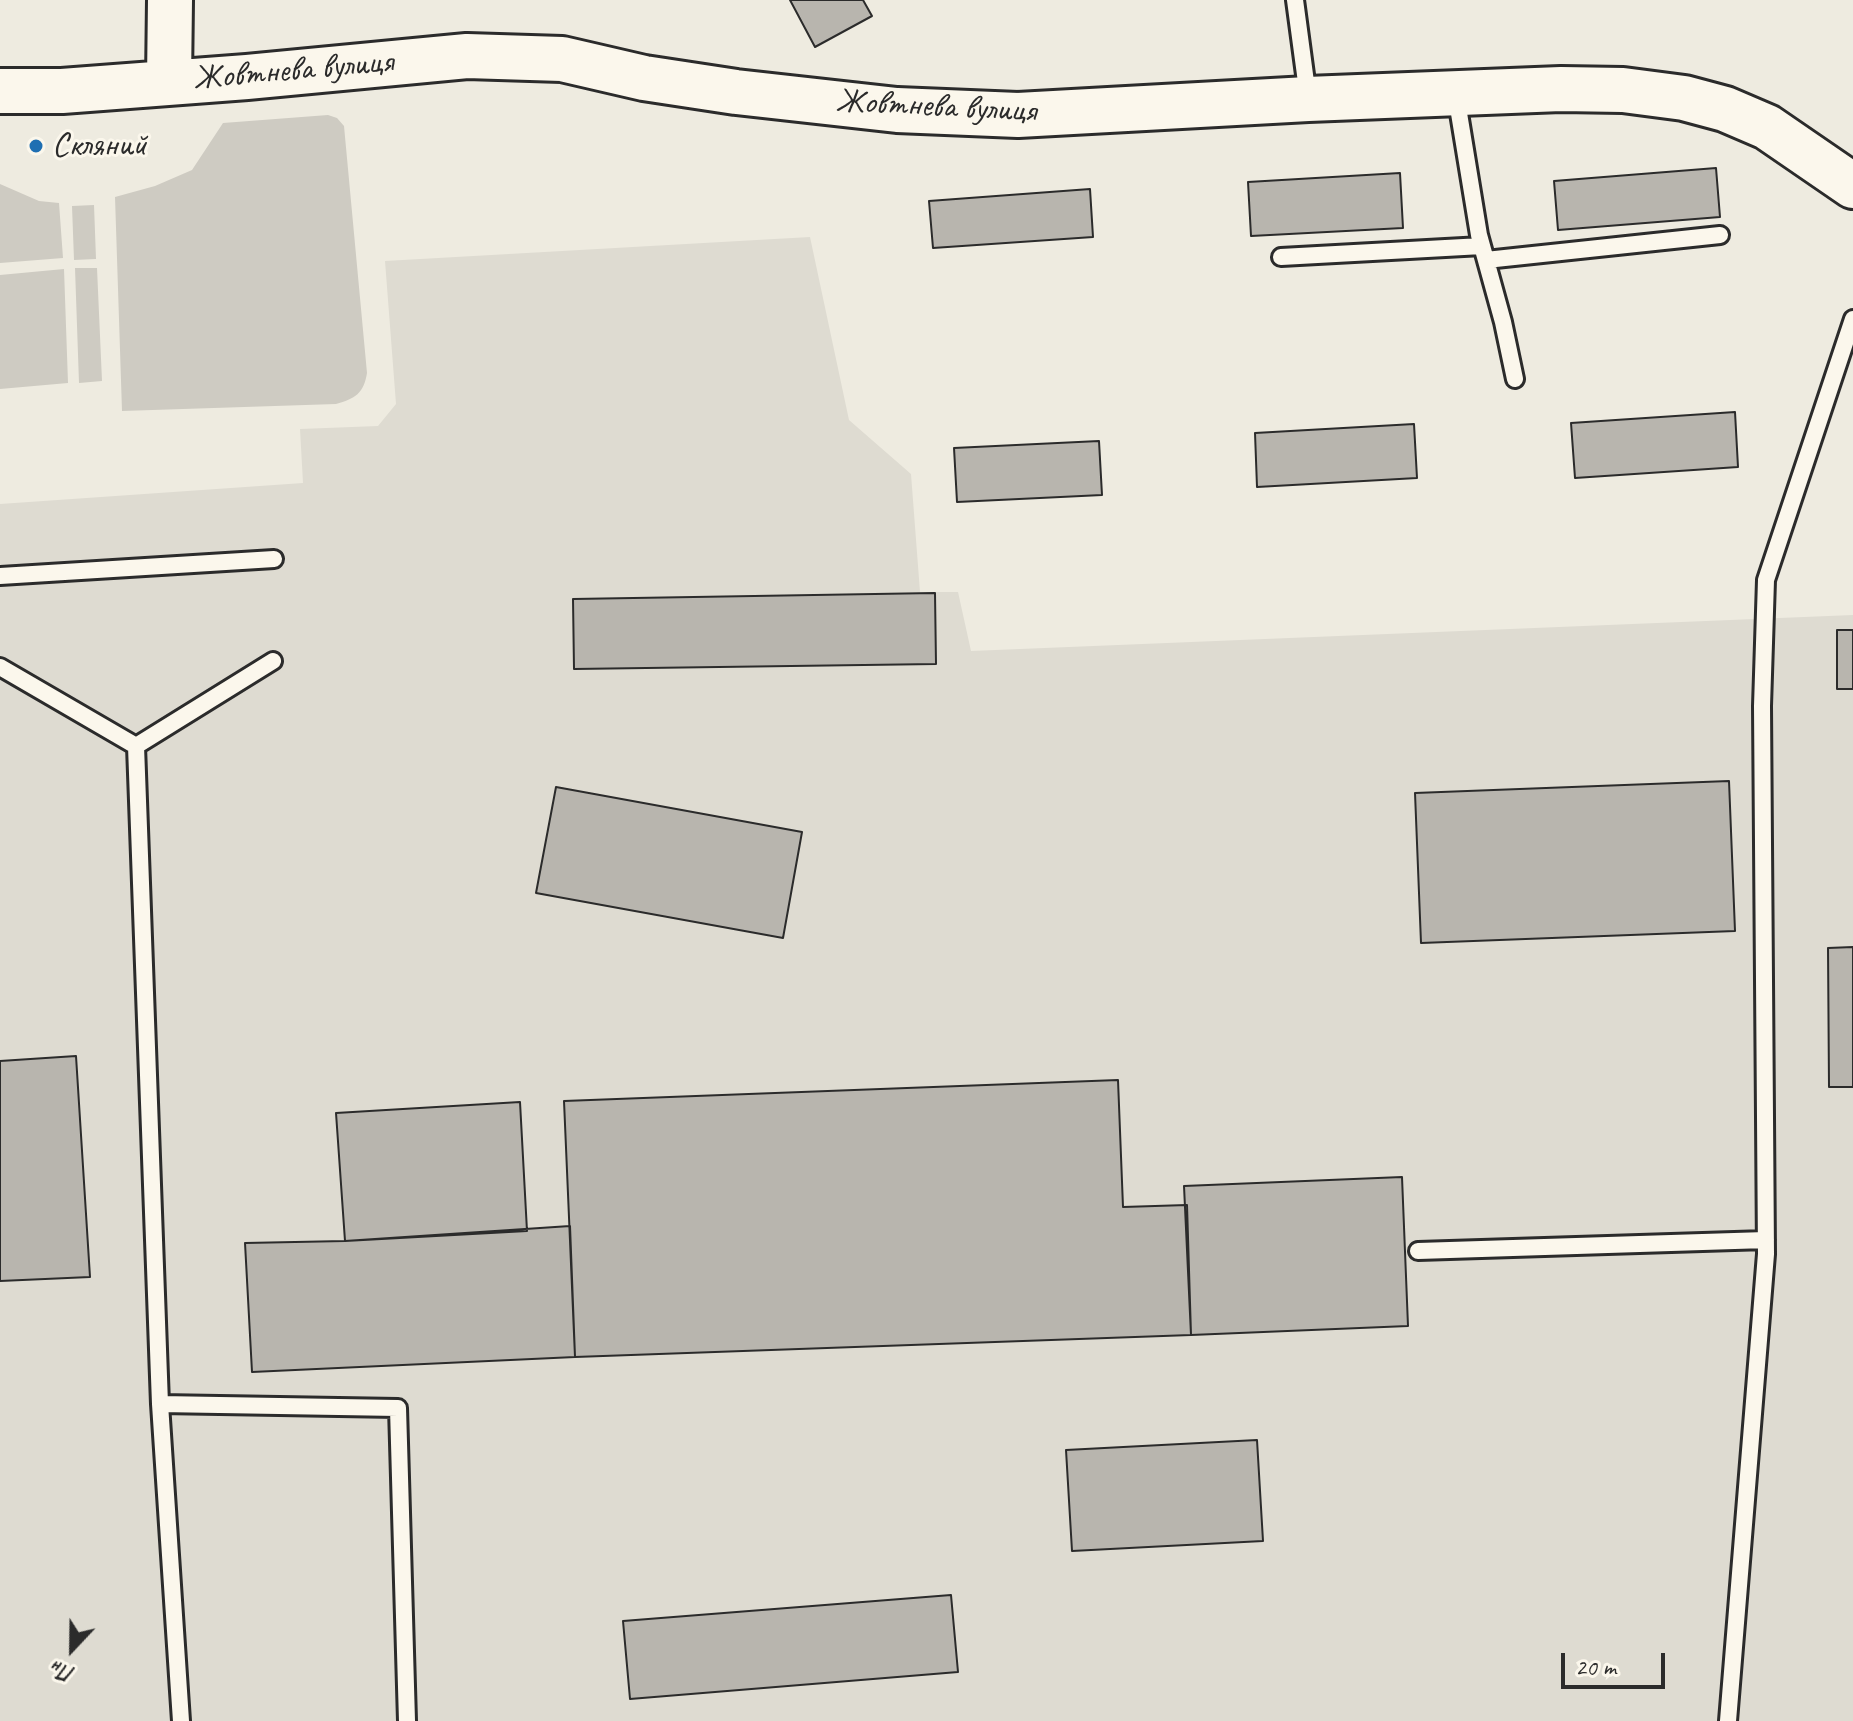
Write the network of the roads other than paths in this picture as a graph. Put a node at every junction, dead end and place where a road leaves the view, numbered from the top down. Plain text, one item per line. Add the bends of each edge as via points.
1 (170, 0) edge
2 (1295, 0) edge
3 (169, 81) junction
4 (0, 91) edge
5 (1456, 94) junction
6 (1308, 99) junction
7 (1853, 186) edge
8 (1720, 235) dead end
9 (1484, 253) junction
10 (1281, 257) dead end
11 (1853, 319) edge
12 (1515, 379) dead end
13 (274, 559) dead end
14 (0, 576) edge
15 (273, 661) dead end
16 (0, 667) edge
17 (136, 746) junction
18 (1766, 1240) junction
19 (1418, 1251) dead end
20 (160, 1404) junction
21 (181, 1721) edge
22 (407, 1721) edge
23 (1728, 1721) edge

1 - 3 street
2 - 6 lane
3 - 4 street, Жовтнева вулиця
3 - 6 street, Жовтнева вулиця via 467,56 562,59 644,78 897,110 1018,115
5 - 6 street, Жовтнева вулиця
5 - 7 street, Жовтнева вулиця via 1623,90 1684,98 1767,127
5 - 9 lane
8 - 9 lane
9 - 10 lane
9 - 12 lane
11 - 18 lane via 1766,580
13 - 14 lane
15 - 17 lane
16 - 17 lane
17 - 20 lane
18 - 19 lane
18 - 23 lane
20 - 21 lane
20 - 22 lane via 398,1408

